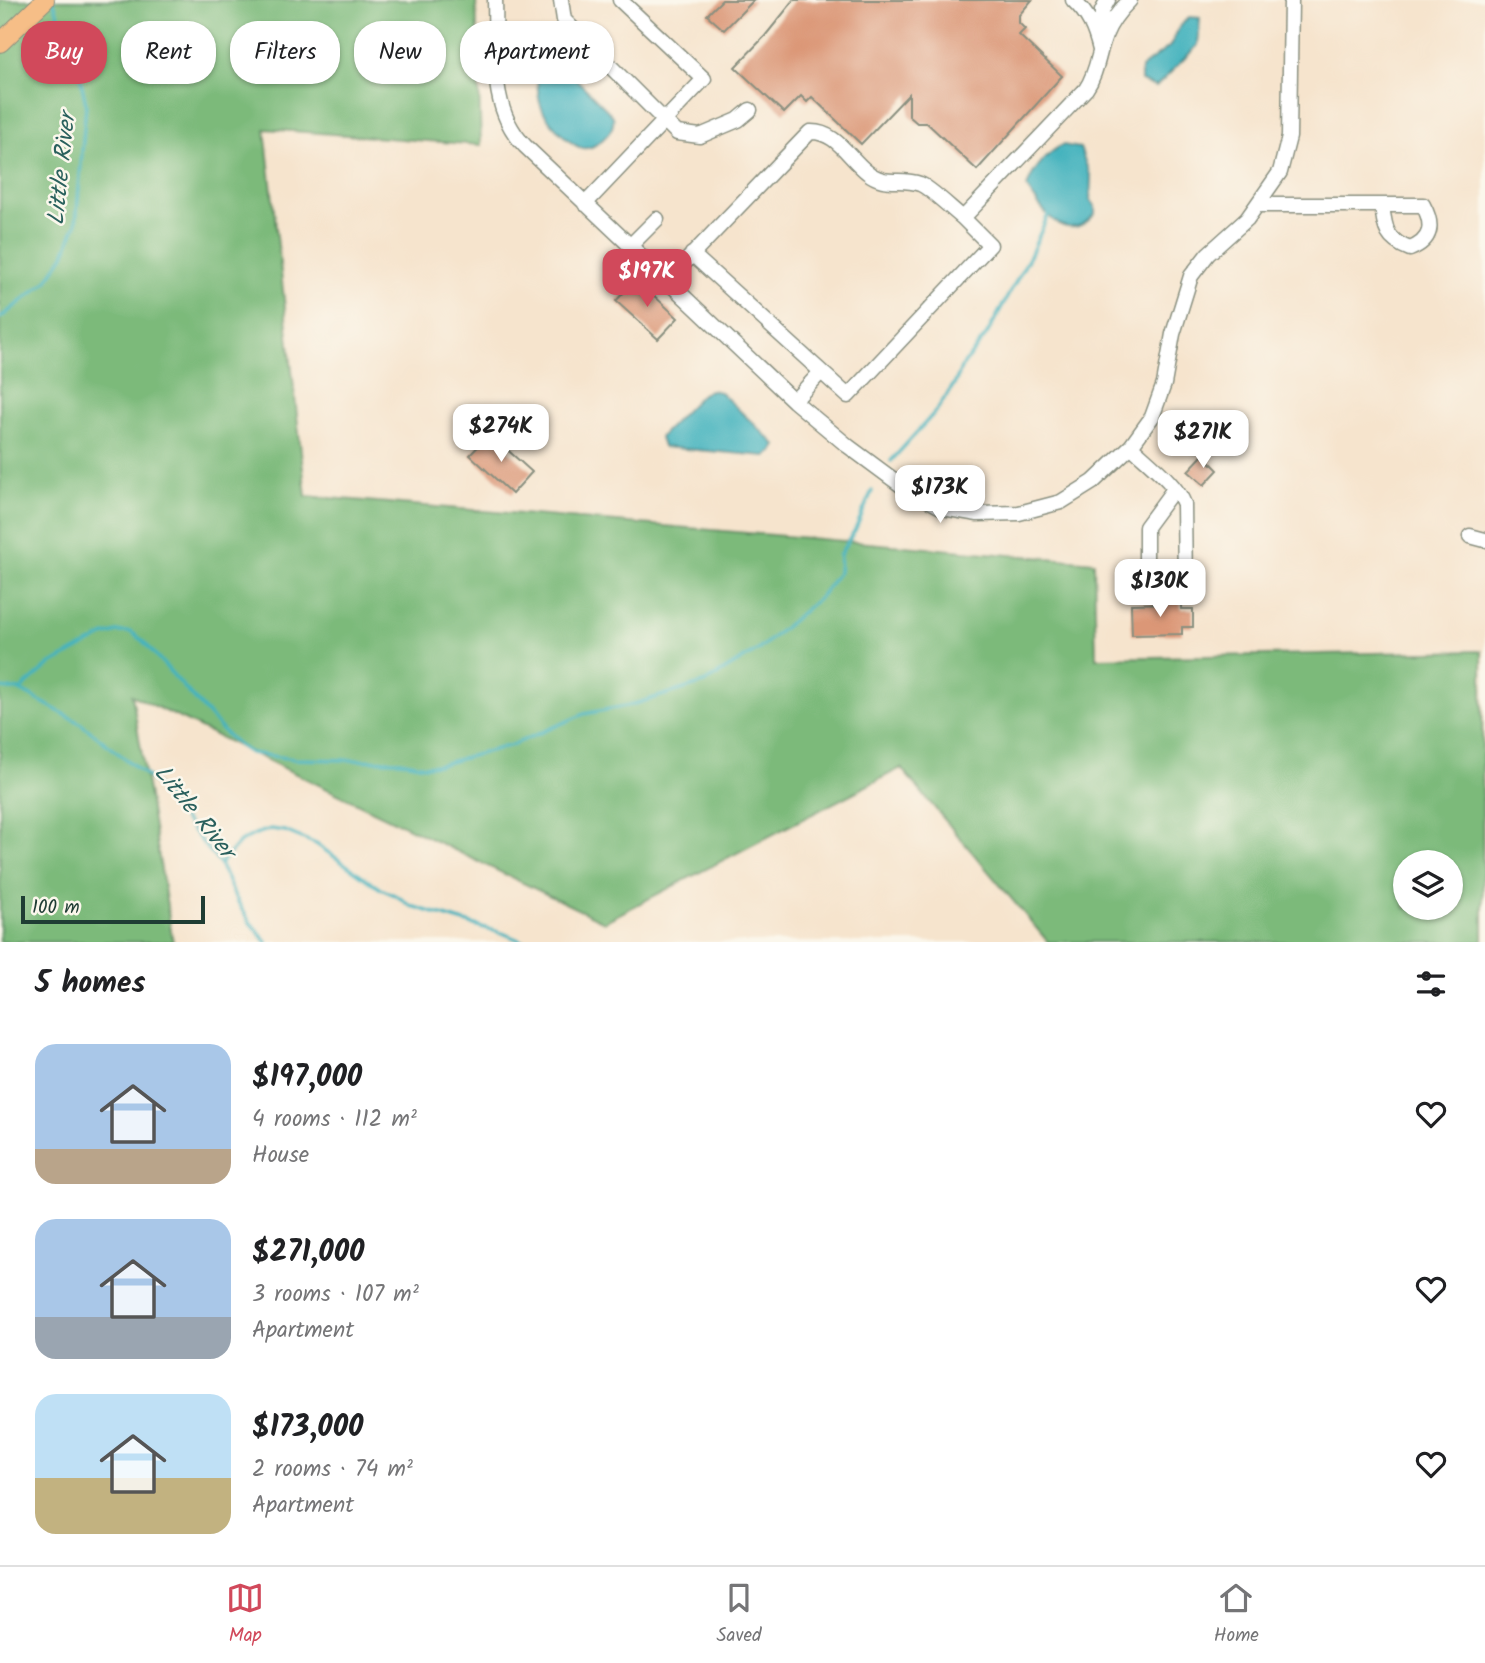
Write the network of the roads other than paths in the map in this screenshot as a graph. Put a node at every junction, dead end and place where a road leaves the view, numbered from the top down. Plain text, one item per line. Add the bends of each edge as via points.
1 (45, 0) edge
2 (495, 0) edge
3 (561, 0) edge
4 (620, 0) edge
5 (1291, 0) edge
6 (1074, 1) edge
7 (1105, 5) edge
8 (1125, 5) edge
9 (0, 43) edge
10 (1100, 53) junction
11 (750, 110) dead end
12 (666, 119) junction
13 (585, 204) junction
14 (1256, 205) junction
15 (1382, 206) dead end
16 (963, 218) junction
17 (657, 219) dead end
18 (631, 246) junction
19 (692, 254) junction
20 (667, 280) junction
21 (821, 372) junction
22 (794, 401) junction
23 (1131, 446) junction
24 (1174, 489) junction
25 (1470, 536) dead end
26 (1485, 540) edge

1 - 9 main road
2 - 13 street via 498,86 504,117 517,138
3 - 12 street via 564,20
4 - 12 street via 704,79
5 - 14 street via 1289,137 1280,172
6 - 7 street via 1083,7
6 - 10 street via 1096,30
7 - 8 street
7 - 10 street
8 - 10 street via 1111,23
10 - 16 street via 1086,89
11 - 12 street via 700,136 677,133
12 - 13 street
13 - 18 street
14 - 15 street
14 - 23 street via 1191,276 1164,384 1152,417
16 - 19 street via 921,184 882,181 833,138 810,132
16 - 21 street via 990,245 848,396
17 - 18 street
18 - 20 street
19 - 20 street
19 - 21 street
20 - 22 street
21 - 22 street
22 - 23 street via 902,486 959,512 1019,513 1061,502 1093,482
23 - 24 street
24 - 24 street via 1184,504 1185,587 1168,594 1156,590 1146,571 1146,527
25 - 26 street

